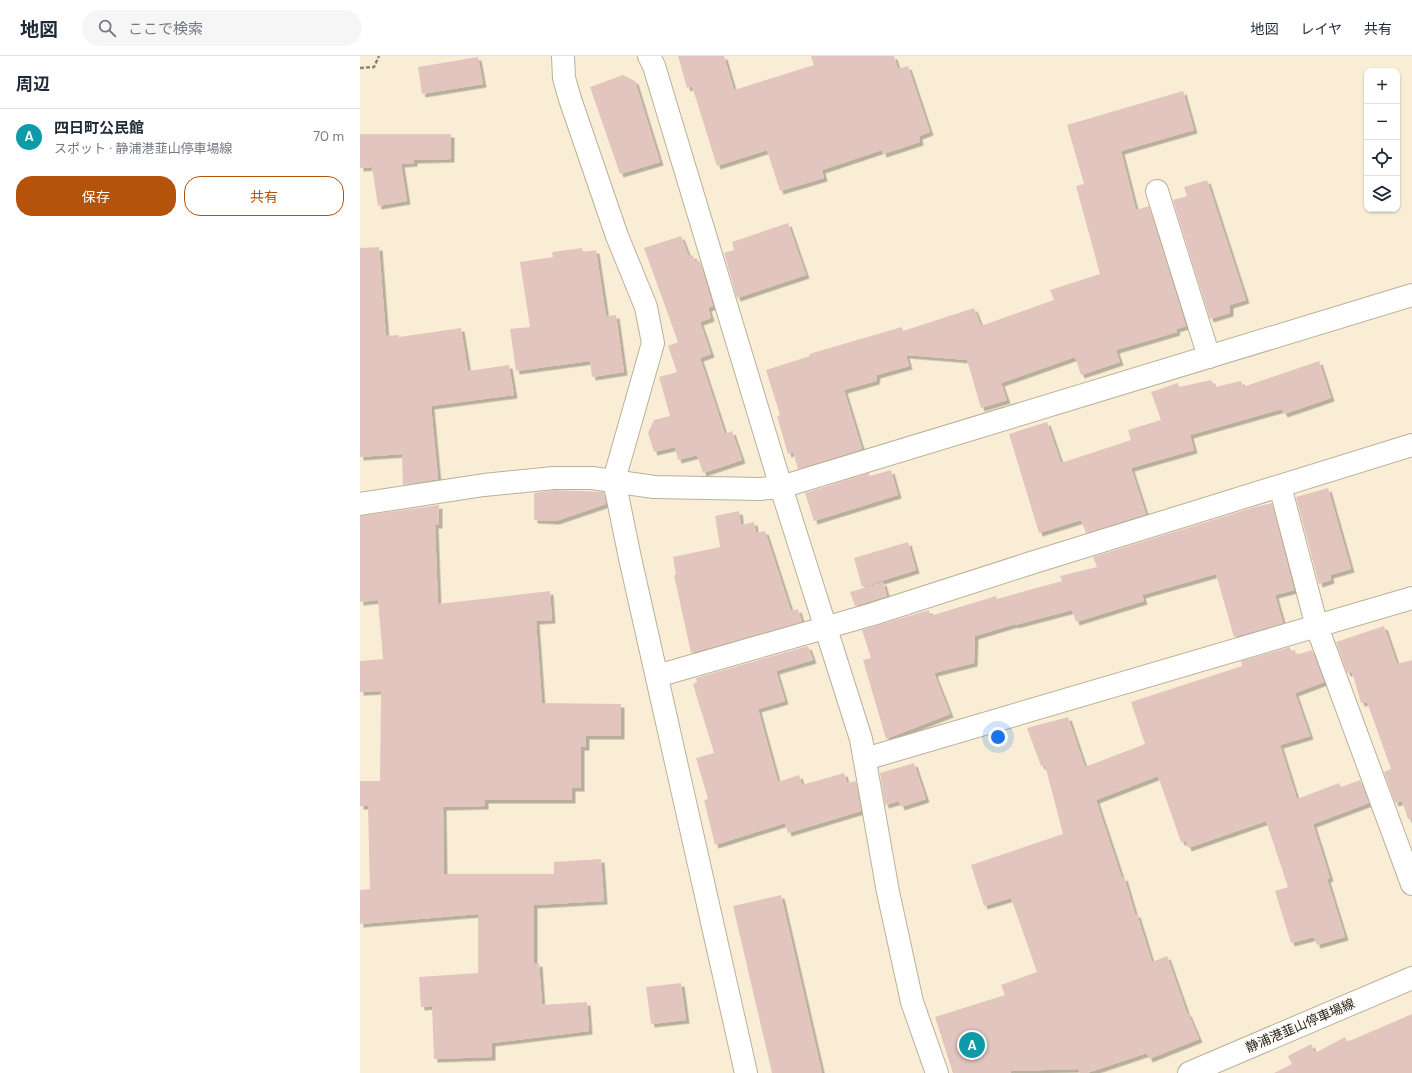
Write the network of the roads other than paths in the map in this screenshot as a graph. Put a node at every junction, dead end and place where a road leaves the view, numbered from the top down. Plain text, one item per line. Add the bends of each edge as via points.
1 (563, 56) edge
2 (649, 56) edge
3 (1157, 191) dead end
4 (1412, 295) edge
5 (1209, 357) junction
6 (1412, 445) edge
7 (614, 480) junction
8 (1280, 486) junction
9 (781, 487) junction
10 (360, 504) edge
11 (1412, 598) edge
12 (826, 626) junction
13 (1317, 627) junction
14 (657, 676) junction
15 (865, 759) junction
16 (1412, 884) edge
17 (1412, 978) edge
18 (746, 1073) edge
19 (937, 1073) edge
20 (1189, 1073) edge

1 - 7 street via 564,78 570,99 617,236 646,307 653,343
2 - 9 street
3 - 5 street
4 - 5 street
5 - 9 street
6 - 8 street
7 - 9 street via 654,487
7 - 10 street via 554,478 484,485
7 - 14 street
8 - 12 street via 874,614
8 - 13 street
9 - 12 street
11 - 13 street
12 - 14 street
12 - 15 street
13 - 15 street
13 - 16 street
14 - 18 street
15 - 19 street via 888,892 912,1002
17 - 20 street, 静浦港韮山停車場線

